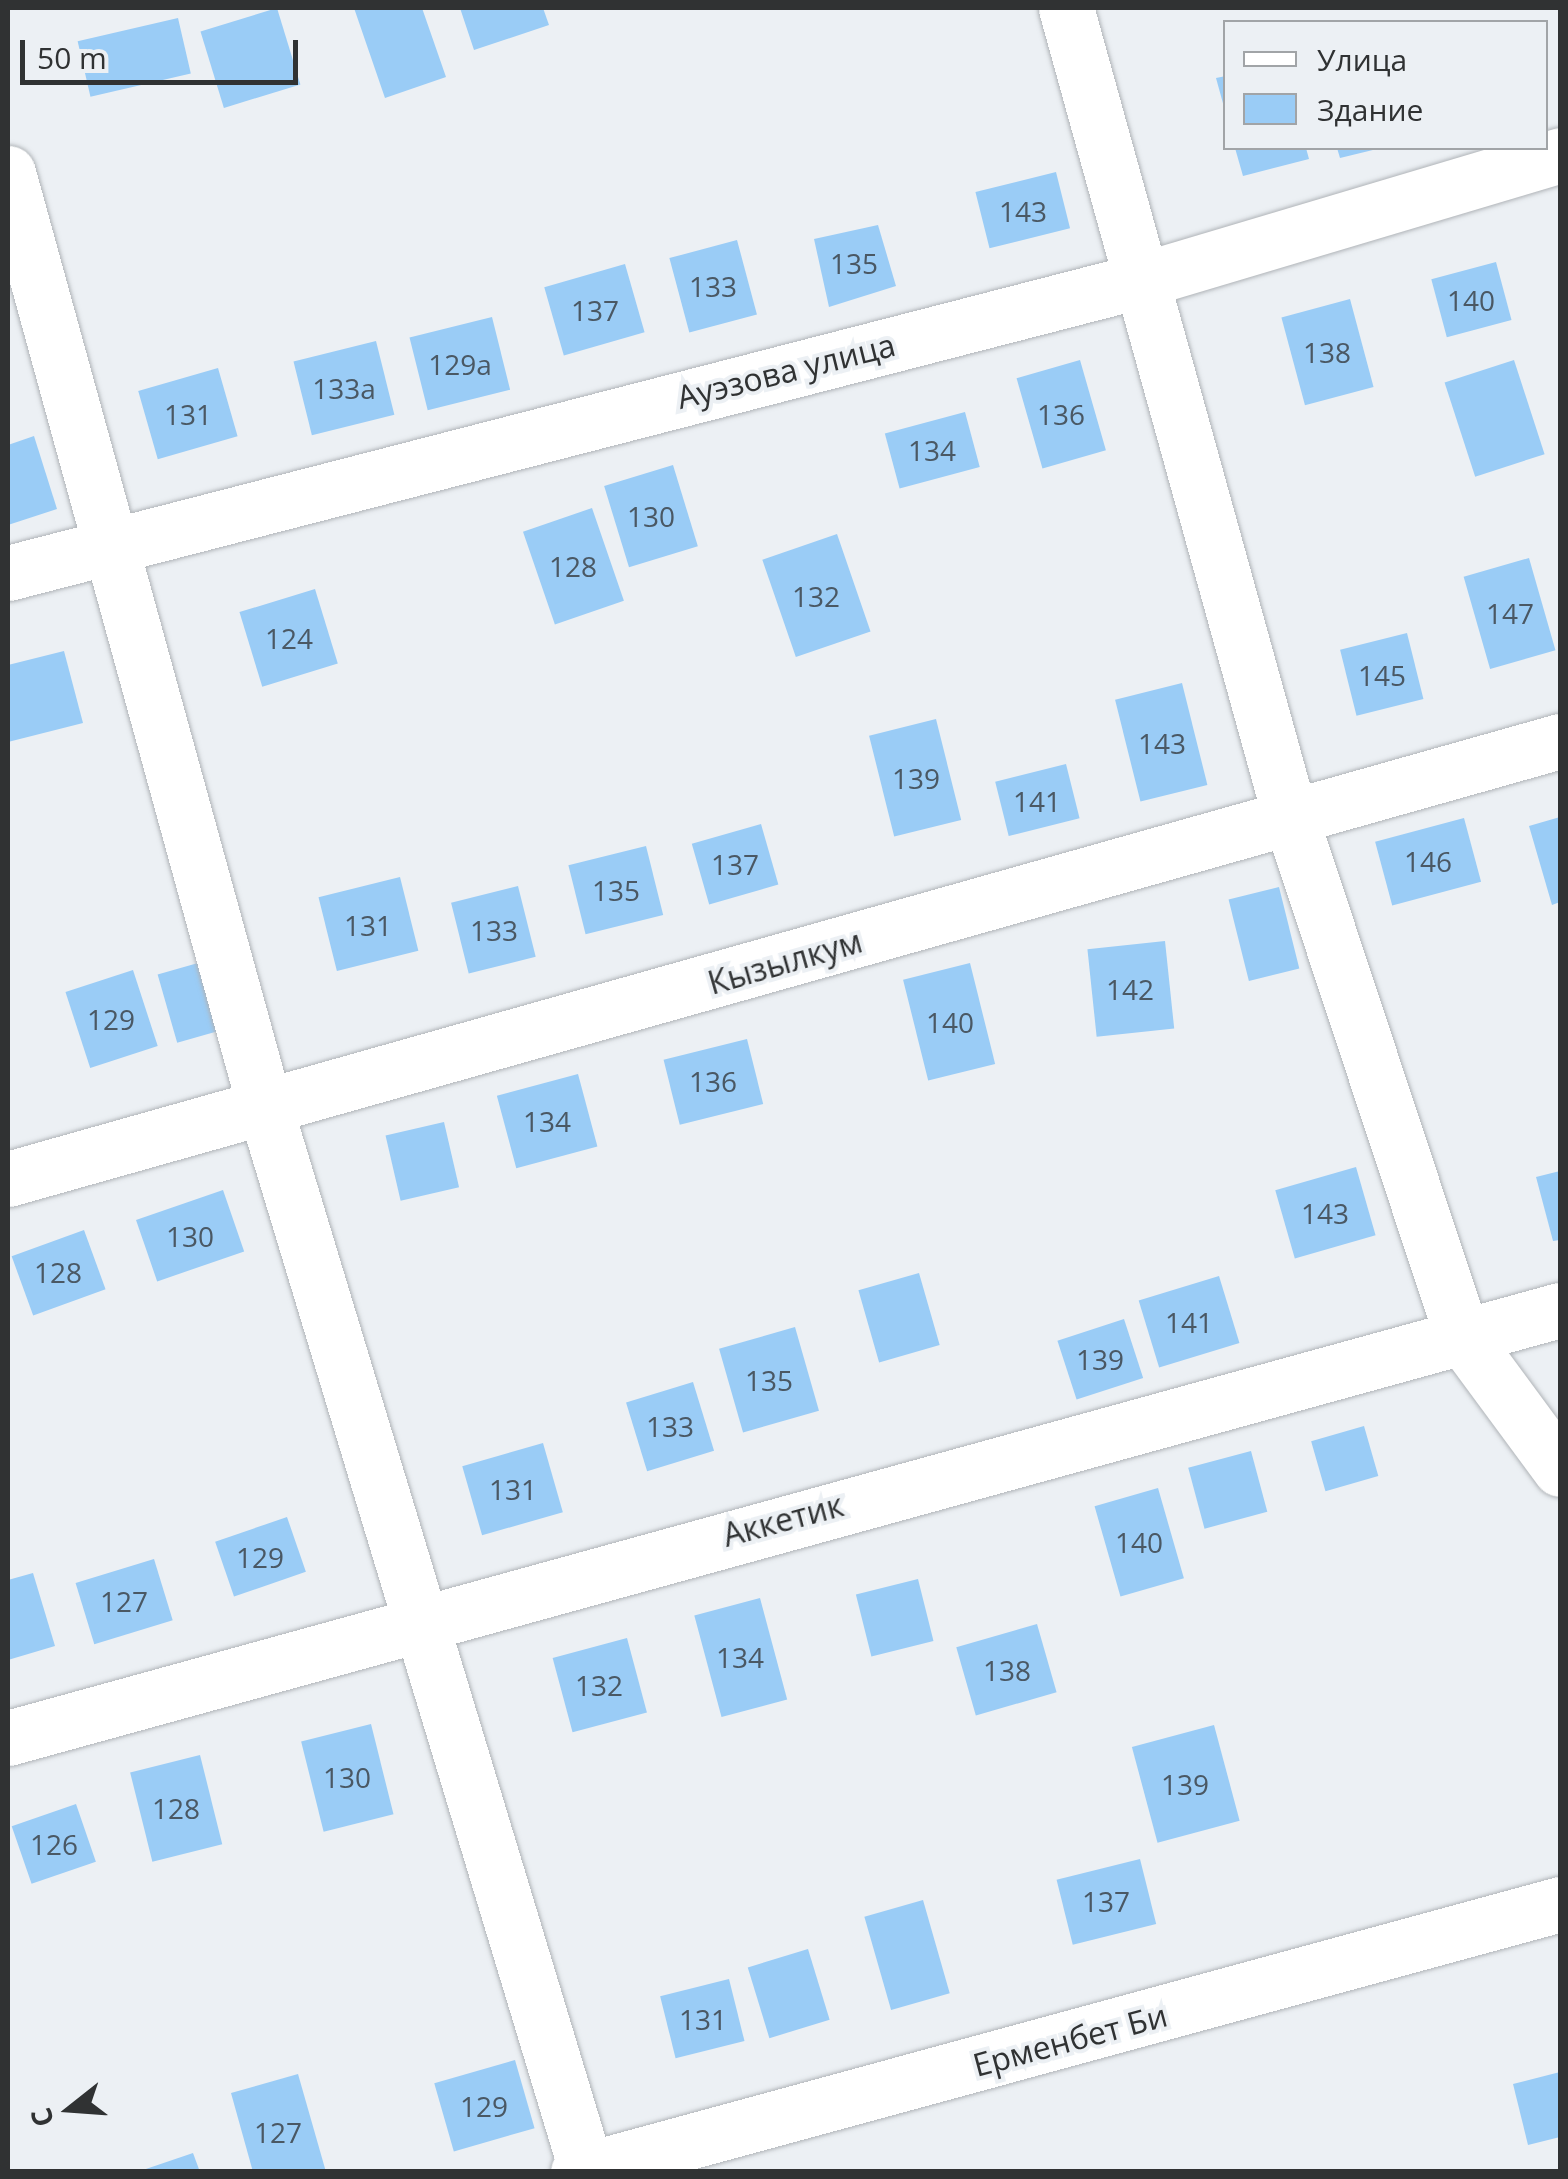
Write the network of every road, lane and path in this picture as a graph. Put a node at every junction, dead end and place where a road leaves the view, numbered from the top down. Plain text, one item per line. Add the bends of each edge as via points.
1 (1066, 8) edge
2 (1560, 155) edge
3 (8, 173) edge
4 (1135, 282) junction
5 (106, 545) junction
6 (8, 573) edge
7 (1560, 741) edge
8 (1290, 816) junction
9 (266, 1111) junction
10 (8, 1178) edge
11 (1560, 1310) edge
12 (1462, 1336) junction
13 (1560, 1470) edge
14 (418, 1619) junction
15 (8, 1738) edge
16 (1560, 1904) edge
17 (584, 2171) edge

1 - 4 street
2 - 4 street, Ауэзова улица
3 - 5 street
4 - 5 street, Ауэзова улица
4 - 8 street
5 - 6 street, Ауэзова улица
5 - 9 street
7 - 8 street, Кызылкум
8 - 9 street, Кызылкум
8 - 12 street
9 - 10 street, Кызылкум
9 - 14 street
11 - 12 street, Аккетик
12 - 13 street
12 - 14 street, Аккетик
14 - 15 street, Аккетик
14 - 17 street
16 - 17 street, Ерменбет Би

